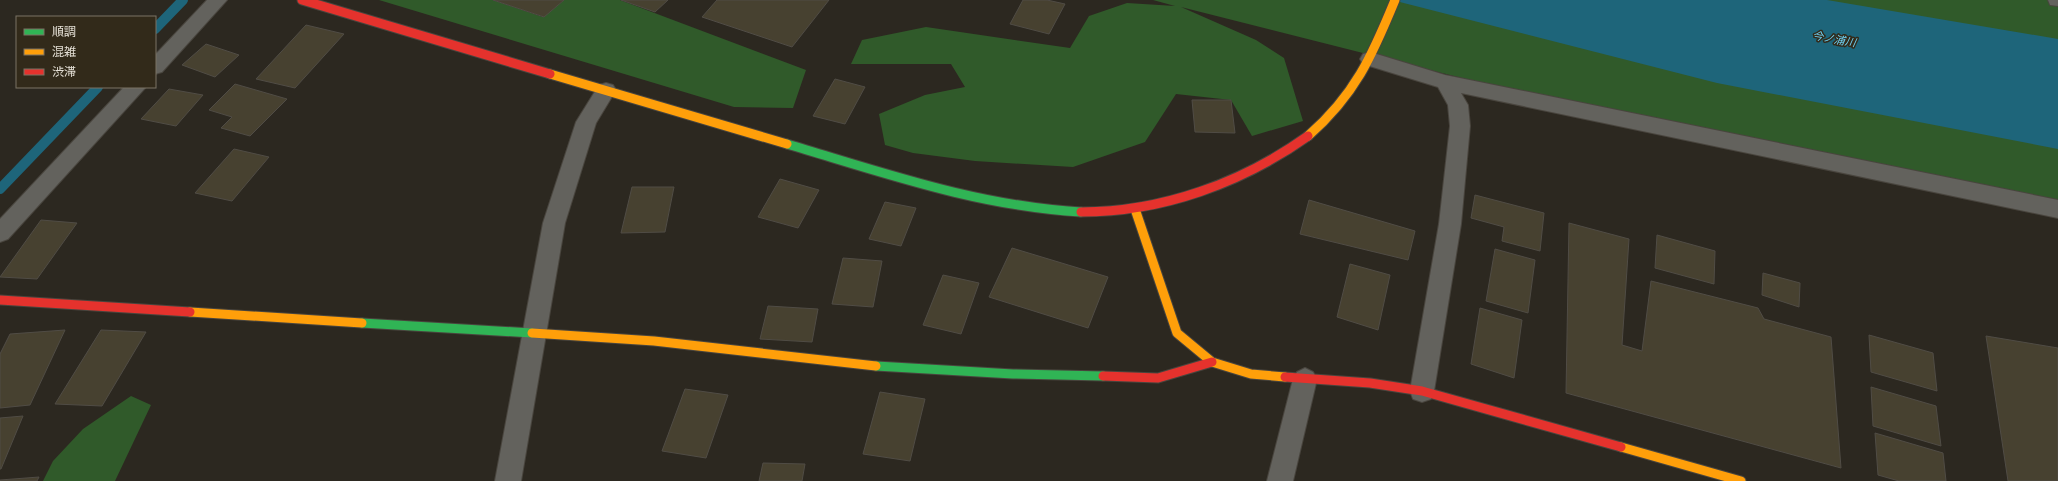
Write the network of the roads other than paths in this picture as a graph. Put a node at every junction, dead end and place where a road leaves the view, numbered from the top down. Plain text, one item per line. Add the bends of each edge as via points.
1 (218, 0) edge
2 (302, 0) edge
3 (1395, 0) edge
4 (1370, 58) junction
5 (156, 66) edge
6 (1445, 82) junction
7 (135, 88) edge
8 (606, 90) junction
9 (1135, 209) junction
10 (2058, 209) edge
11 (0, 233) edge
12 (0, 300) edge
13 (534, 334) junction
14 (1212, 362) junction
15 (1305, 379) junction
16 (1422, 391) junction
17 (508, 481) edge
18 (1280, 481) edge
19 (1741, 481) edge

1 - 5 street
2 - 8 street
3 - 4 street
4 - 6 street
4 - 9 street via 1351,92 1324,124 1279,156 1179,198
6 - 10 street
6 - 16 street via 1458,105 1460,126 1450,224
7 - 11 street
8 - 9 street via 957,194 1035,208 1079,212
8 - 13 street via 586,122 554,223
9 - 14 street via 1177,333
12 - 13 street
13 - 14 street via 654,341 878,366 1013,374 1158,378
13 - 17 street
14 - 15 street via 1251,374
15 - 16 street via 1370,383
15 - 18 street
16 - 19 street

